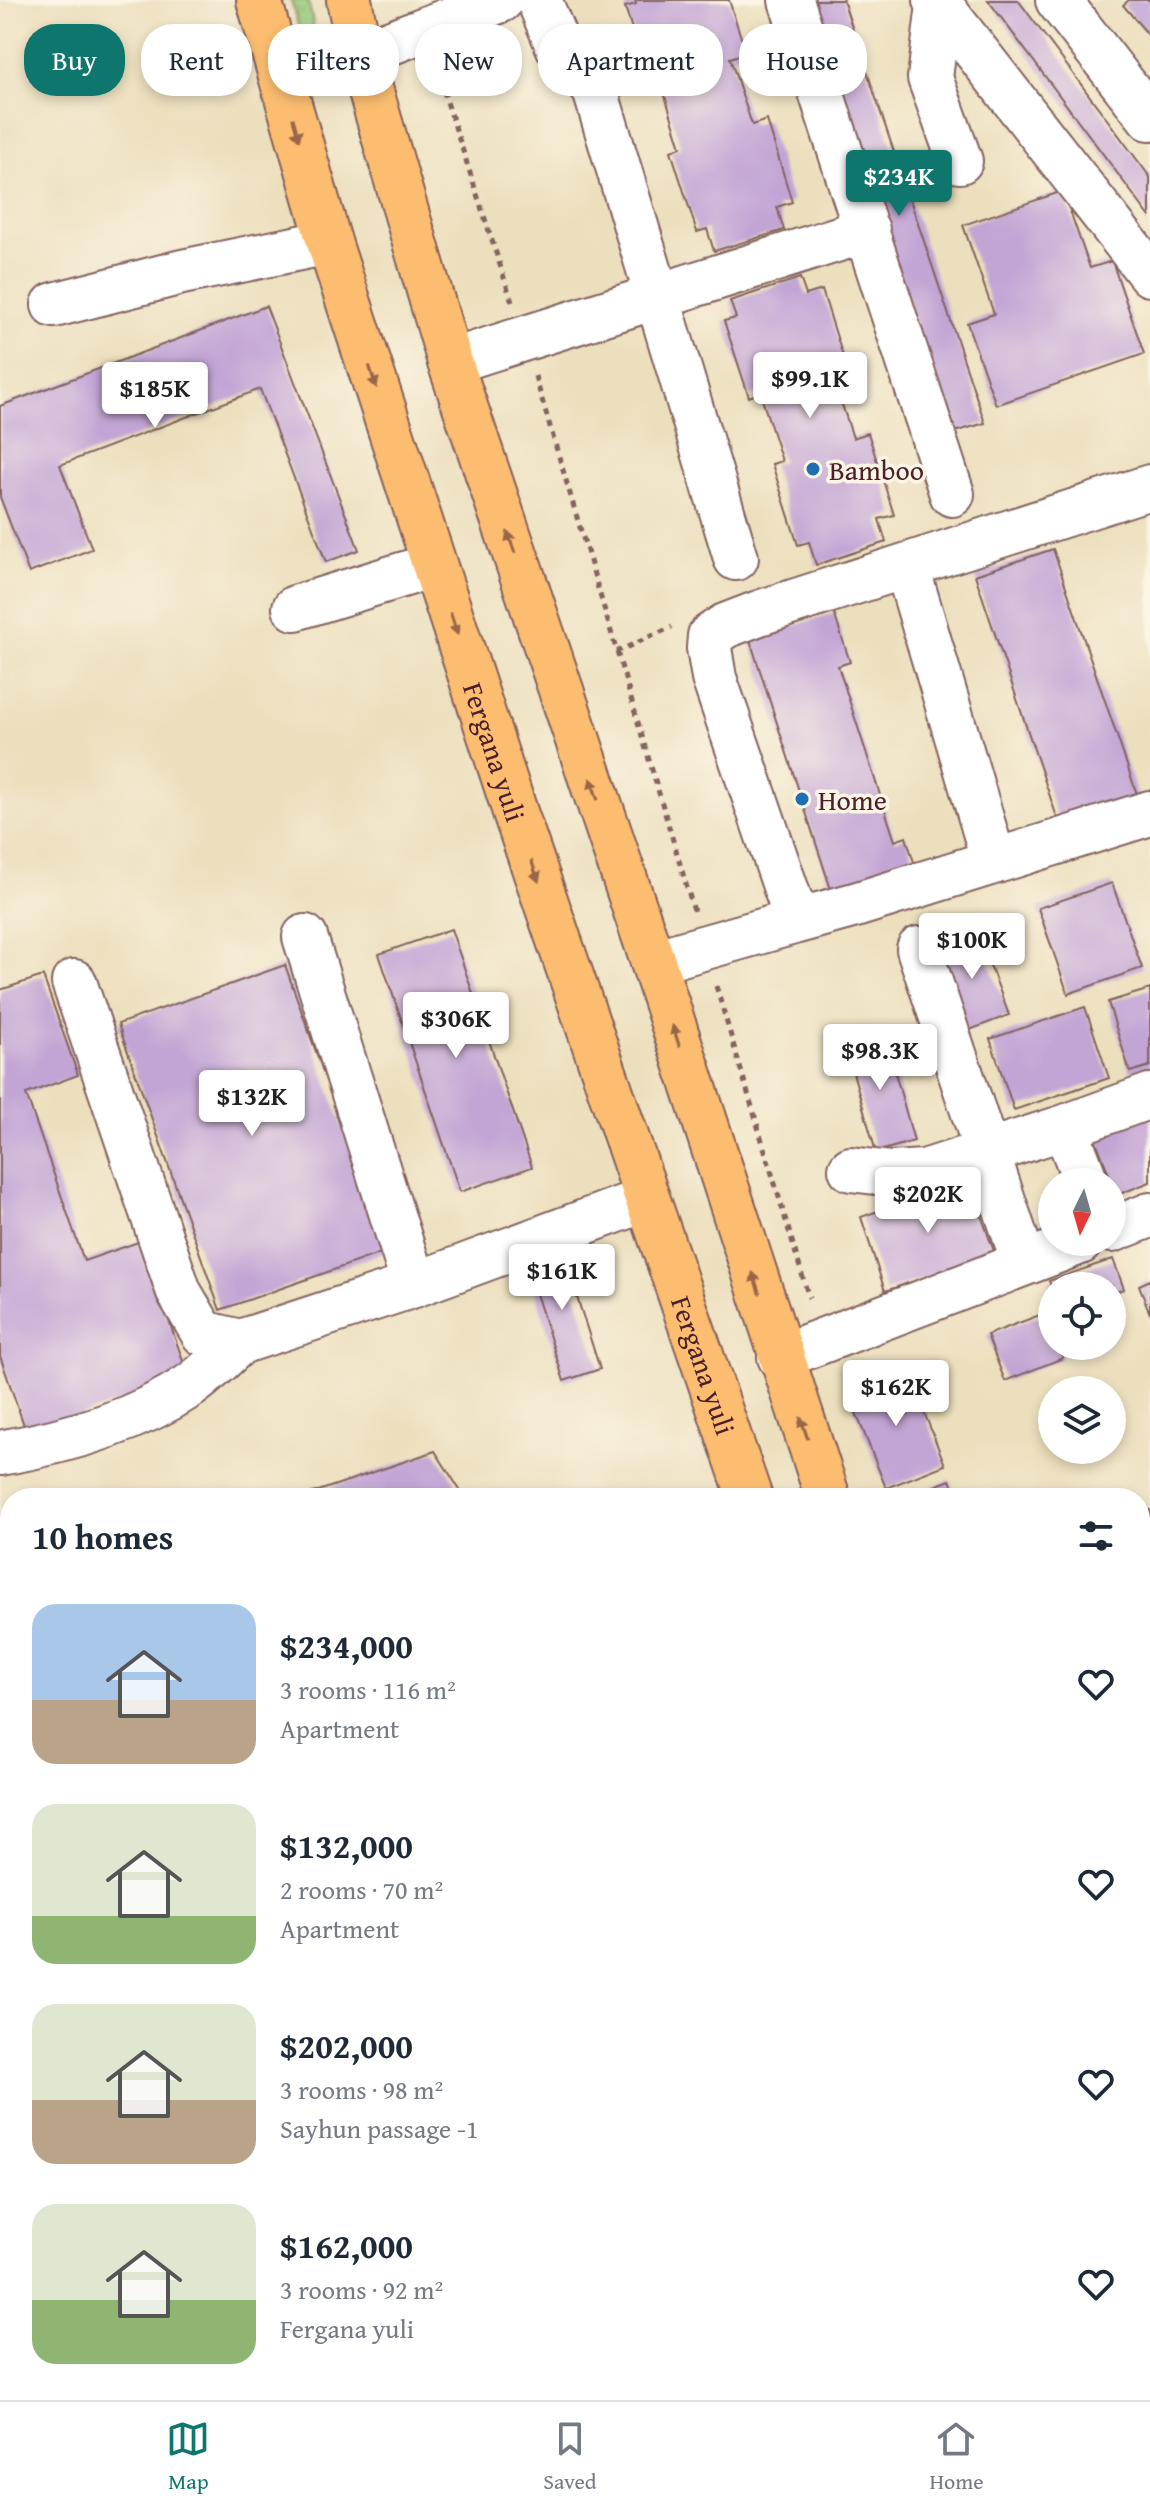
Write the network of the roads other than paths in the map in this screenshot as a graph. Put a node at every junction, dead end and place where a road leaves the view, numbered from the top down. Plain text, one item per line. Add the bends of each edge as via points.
1 (259, 0) edge
2 (349, 0) edge
3 (501, 0) edge
4 (539, 0) edge
5 (791, 0) edge
6 (1058, 0) edge
7 (937, 3) edge
8 (354, 24) edge
9 (399, 39) edge
10 (372, 96) edge
11 (1150, 118) edge
12 (960, 161) dead end
13 (867, 230) junction
14 (329, 242) junction
15 (1150, 274) edge
16 (657, 296) junction
17 (54, 305) dead end
18 (450, 362) junction
19 (1150, 487) edge
20 (952, 494) dead end
21 (736, 558) dead end
22 (434, 565) junction
23 (907, 567) junction
24 (295, 608) dead end
25 (1150, 813) edge
26 (994, 862) junction
27 (797, 921) junction
28 (305, 937) dead end
29 (919, 949) dead end
30 (653, 962) junction
31 (74, 982) dead end
32 (1150, 1096) edge
33 (1065, 1127) junction
34 (986, 1151) junction
35 (1081, 1168) edge
36 (851, 1169) dead end
37 (647, 1199) junction
38 (1150, 1215) edge
39 (1126, 1224) edge
40 (1043, 1256) edge
41 (1024, 1263) junction
42 (414, 1285) junction
43 (240, 1342) junction
44 (780, 1357) junction
45 (0, 1453) edge
46 (747, 1488) edge
47 (825, 1488) edge

1 -> 14 main road, Fergana yuli
2 - 8 main road
3 - 9 street
4 - 16 street via 558,46 595,90
5 - 13 street
6 - 11 street
7 - 12 street via 930,78
7 - 15 street
10 - 18 main road
13 - 16 street
13 - 20 street
14 - 17 street
14 -> 22 main road, Fergana yuli
16 - 18 street
16 - 21 street
30 -> 18 main road
19 - 23 street
22 - 24 street
22 -> 37 main road, Fergana yuli
23 - 26 street
23 - 27 street via 759,613 710,636 714,678
25 - 26 street
26 - 27 street
27 - 30 street
28 - 42 street
29 - 34 street
44 -> 30 main road
31 - 43 street via 179,1292 203,1333
32 - 33 street
33 - 34 street
33 - 35 street
34 - 36 street via 924,1172
34 - 41 street
37 - 42 street
37 - 46 main road, Fergana yuli
38 - 39 street
40 - 41 street
41 - 44 street
42 - 43 street
43 - 45 street via 189,1387 126,1419
47 -> 44 main road

